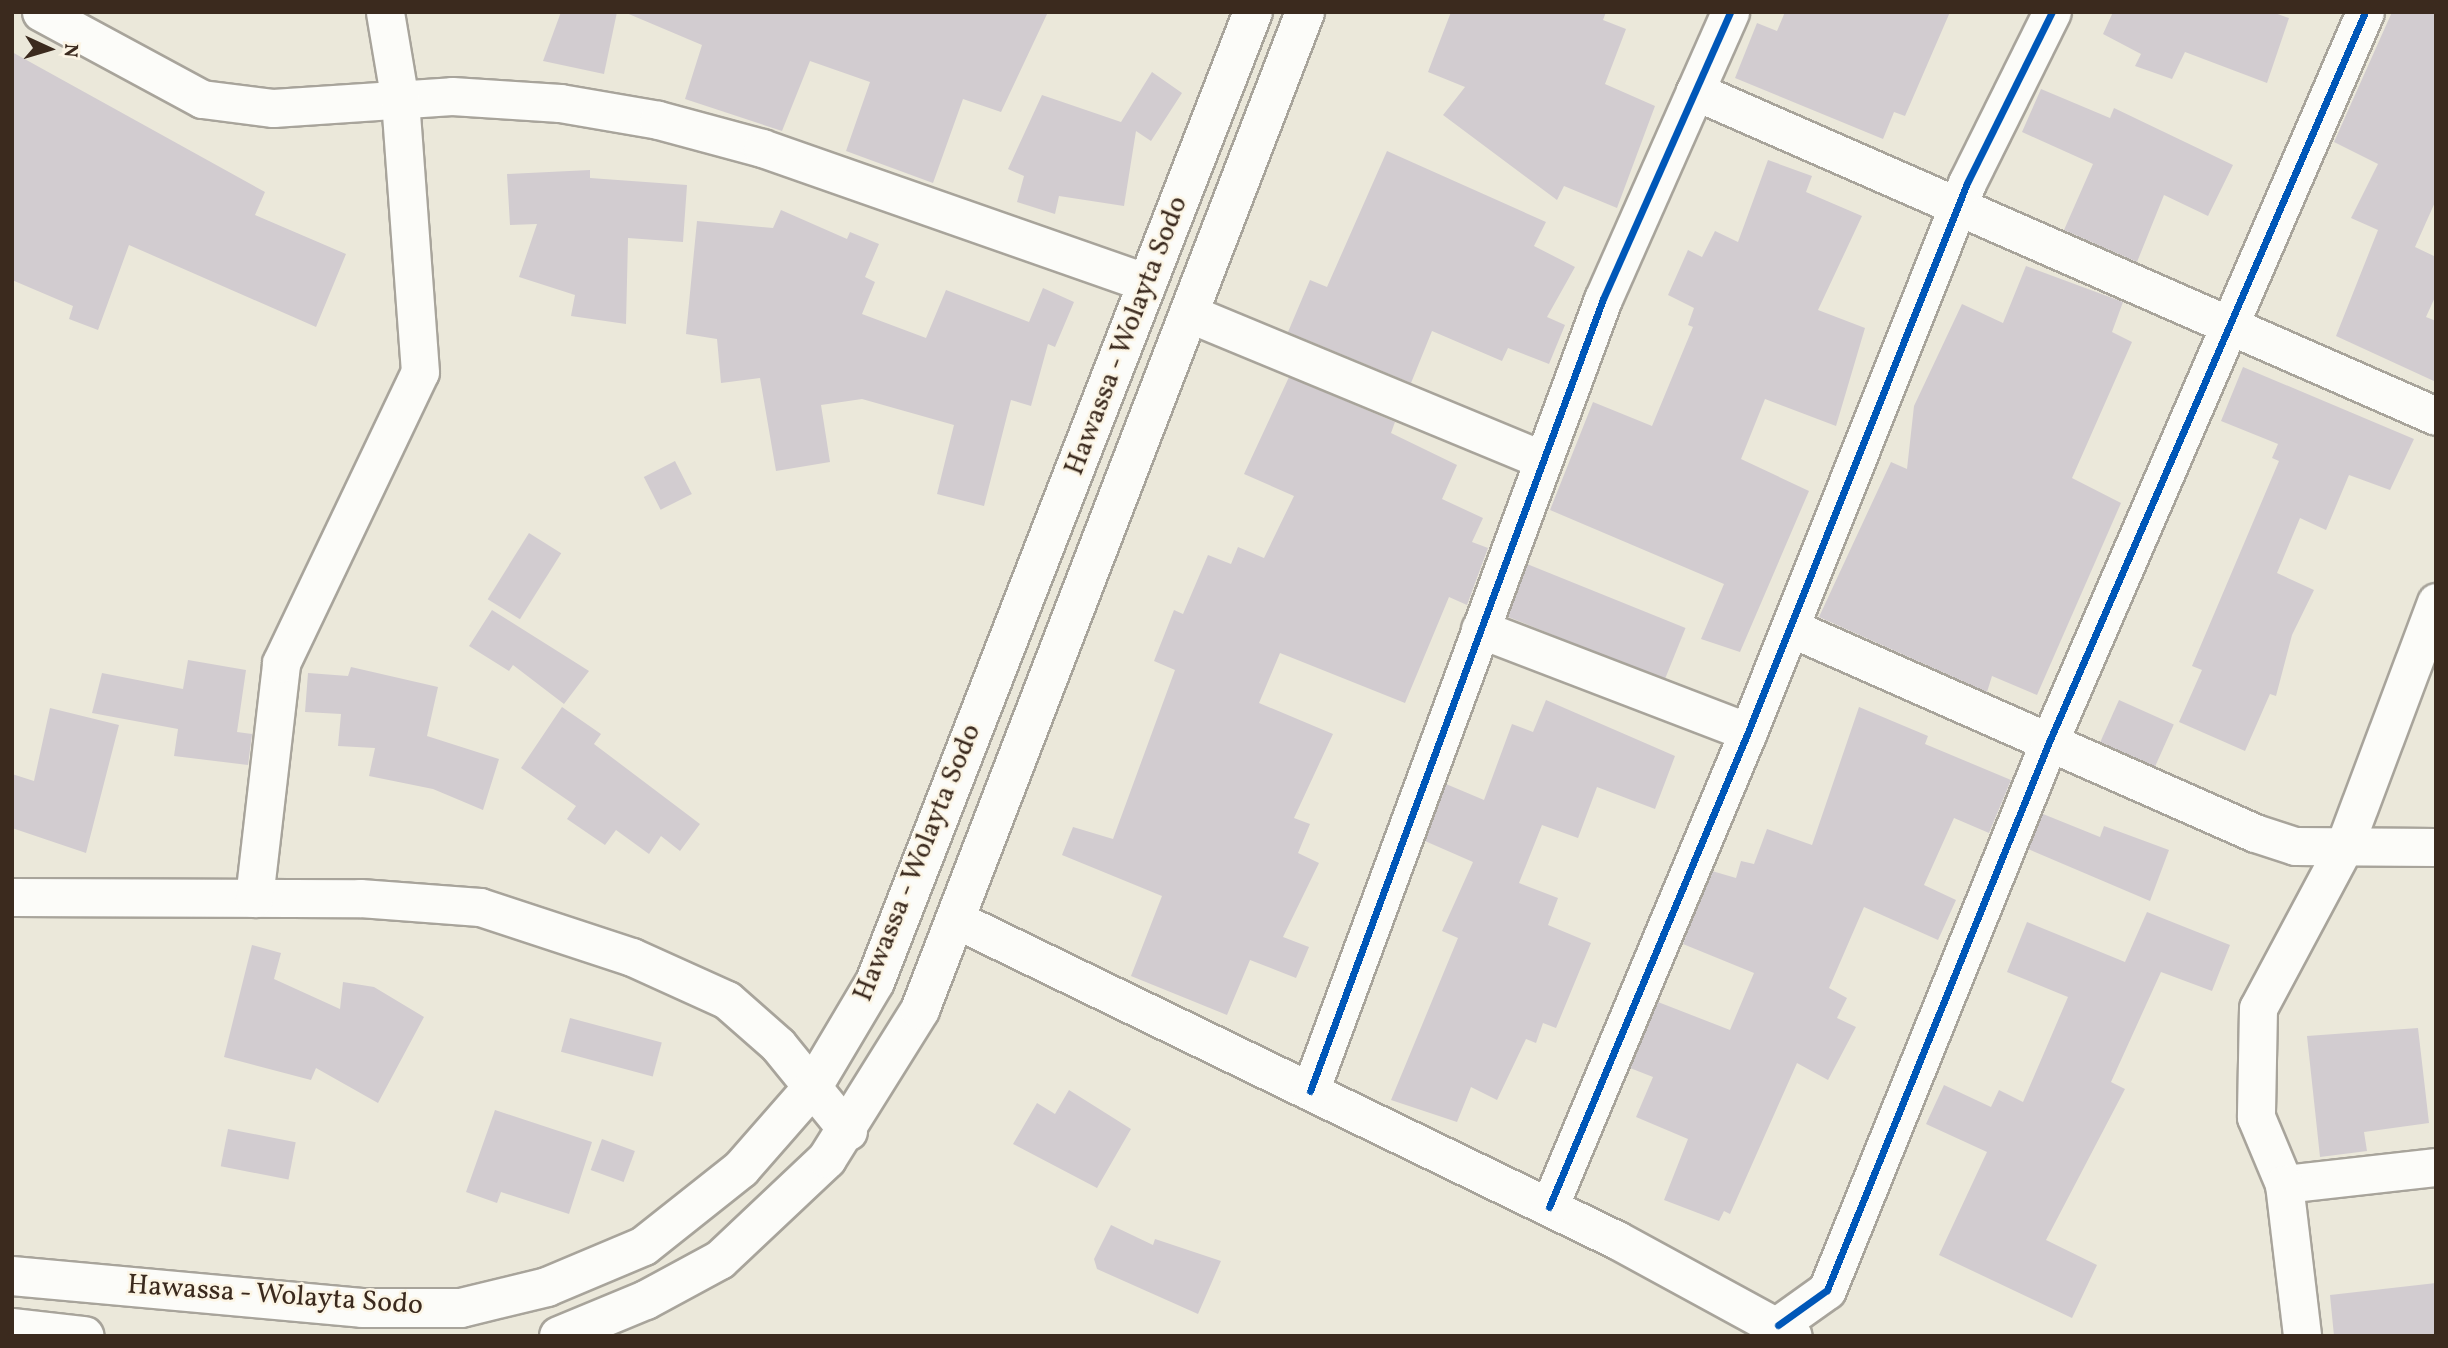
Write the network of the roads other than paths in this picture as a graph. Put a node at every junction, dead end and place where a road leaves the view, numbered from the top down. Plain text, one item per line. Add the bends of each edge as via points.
1 (41, 12) edge
2 (385, 12) edge
3 (1253, 12) edge
4 (1730, 12) edge
5 (2052, 12) edge
6 (2365, 12) edge
7 (1300, 13) edge
8 (1695, 91) junction
9 (400, 101) junction
10 (1959, 202) junction
11 (1147, 283) junction
12 (1188, 313) junction
13 (2231, 321) junction
14 (2436, 416) edge
15 (1543, 460) junction
16 (2436, 602) edge
17 (1790, 628) junction
18 (1480, 629) junction
19 (1748, 732) junction
20 (2049, 742) junction
21 (2436, 847) edge
22 (2343, 849) junction
23 (12, 897) edge
24 (254, 898) junction
25 (957, 920) junction
26 (812, 1088) junction
27 (1310, 1091) junction
28 (848, 1131) junction
29 (2436, 1167) edge
30 (2284, 1184) junction
31 (1549, 1208) junction
32 (12, 1276) edge
33 (12, 1328) edge
34 (1785, 1330) edge
35 (85, 1336) edge
36 (559, 1336) edge
37 (2302, 1336) edge

1 - 9 street via 202,99 273,108
2 - 9 street
3 - 11 main road, Hawassa - Wolayta Sodo
4 - 8 street
5 - 10 street
6 - 13 street
7 - 12 main road, Hawassa - Wolayta Sodo
8 - 10 street
8 - 15 street via 1603,299
9 - 11 street via 452,96 560,103 658,120 762,148
9 - 24 street via 420,372 281,663
10 - 13 street
10 - 17 street
11 - 26 main road, Hawassa - Wolayta Sodo via 875,982
12 - 15 street
12 - 25 main road, Hawassa - Wolayta Sodo
13 - 14 street
13 - 20 street
15 - 18 street
16 - 22 street
17 - 19 street
17 - 20 street
18 - 19 street
18 - 27 street
19 - 31 street
20 - 22 street via 2255,833 2295,846
20 - 34 street via 1827,1290
21 - 22 street
22 - 30 street via 2258,1008 2256,1117
23 - 24 street
24 - 26 street via 481,907 632,957 750,1015
25 - 27 street
25 - 28 main road, Hawassa - Wolayta Sodo via 920,1010
26 - 28 street
26 - 32 main road, Hawassa - Wolayta Sodo via 741,1169 644,1246 547,1287 461,1308 362,1308
27 - 31 street
28 - 36 main road, Hawassa - Wolayta Sodo via 720,1260
29 - 30 street
30 - 37 street
31 - 34 street
33 - 35 main road

